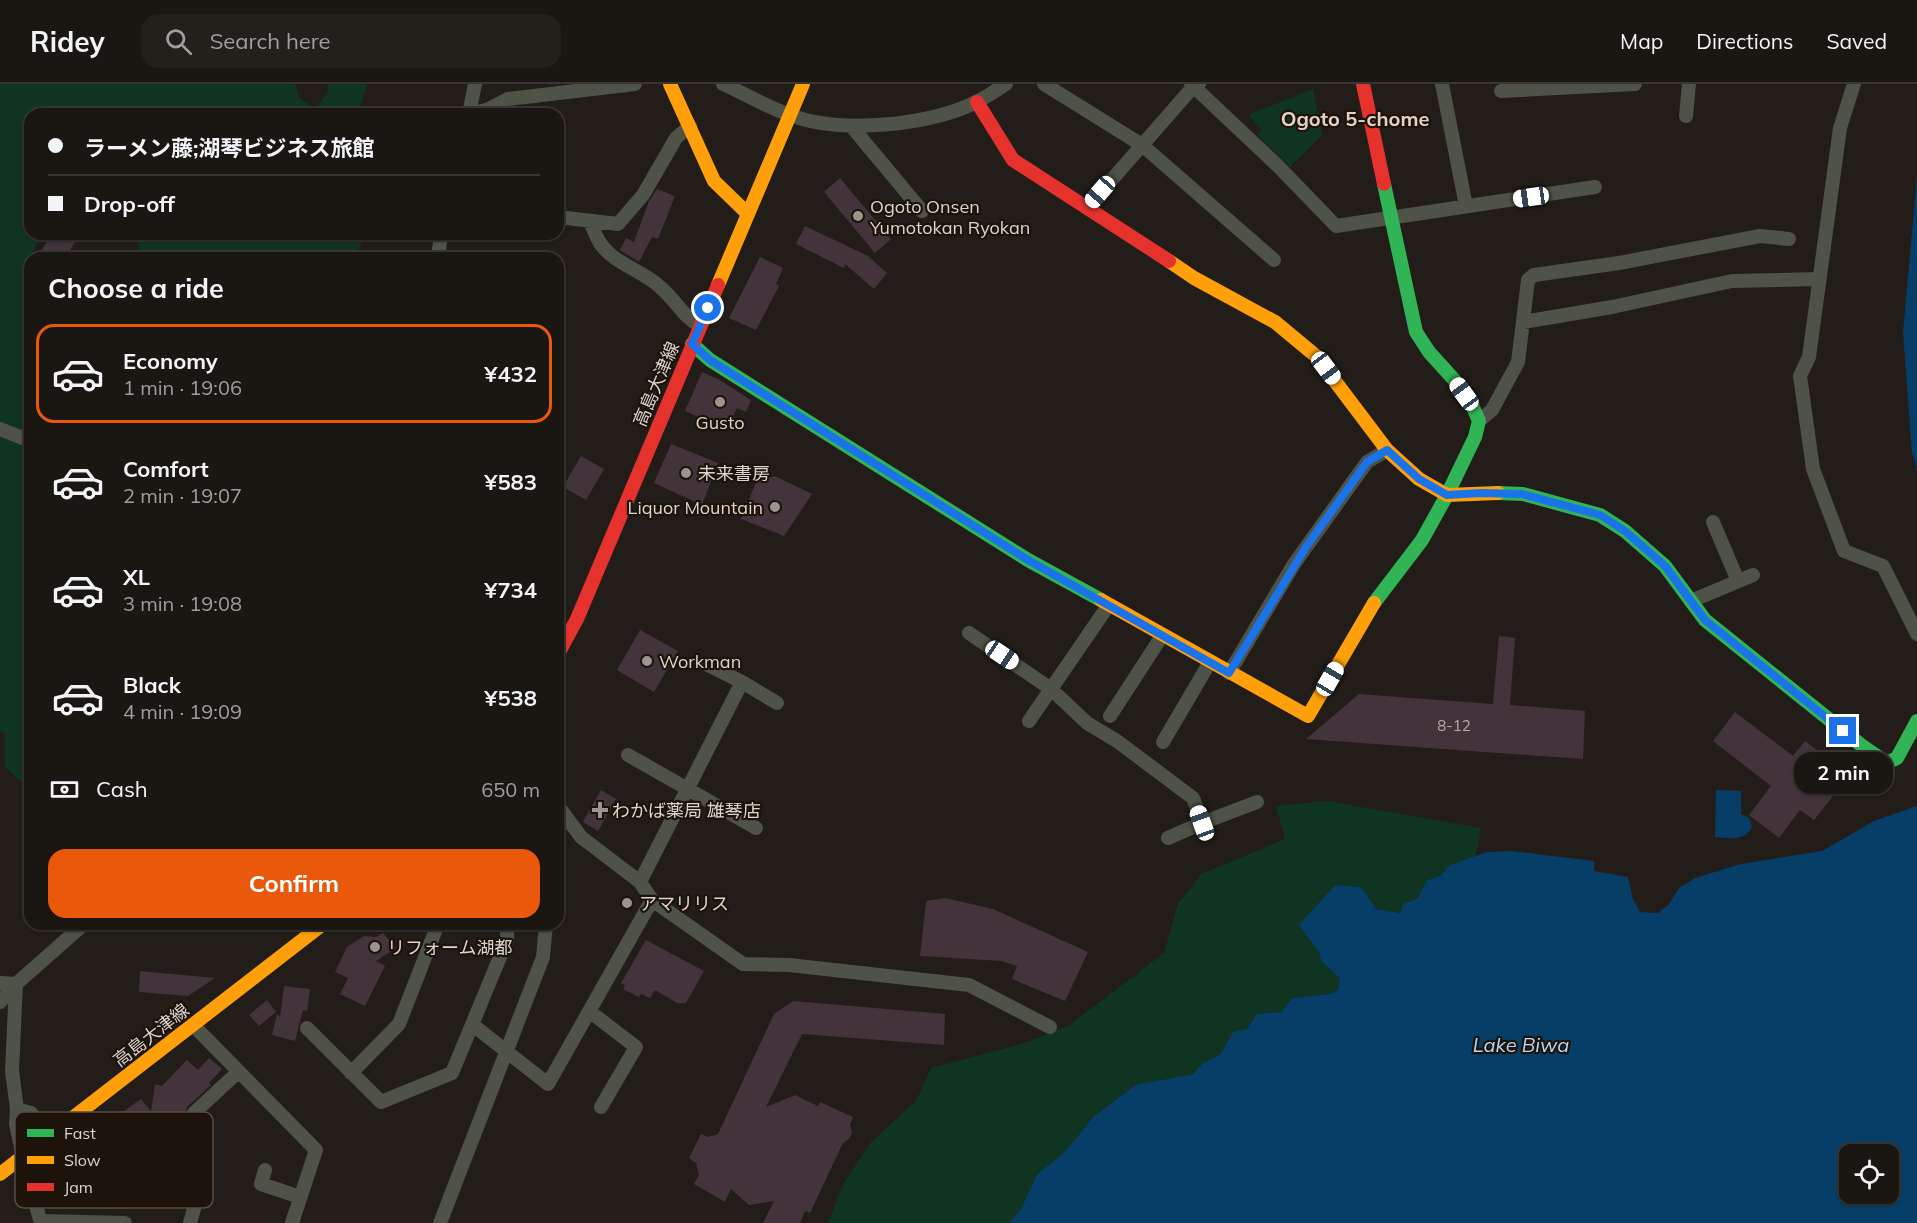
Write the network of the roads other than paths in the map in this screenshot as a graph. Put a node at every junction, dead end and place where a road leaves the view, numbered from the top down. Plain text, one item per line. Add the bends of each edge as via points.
1 (475, 84) edge
2 (635, 84) edge
3 (723, 84) edge
4 (1006, 84) edge
5 (1044, 84) edge
6 (1364, 84) edge
7 (1442, 84) edge
8 (1635, 84) edge
9 (1689, 84) edge
10 (1854, 84) edge
11 (675, 85) edge
12 (1195, 85) edge
13 (801, 88) edge
14 (1501, 91) dead end
15 (977, 102) junction
16 (471, 108) edge
17 (491, 108) edge
18 (789, 115) junction
19 (1686, 116) dead end
20 (690, 126) junction
21 (852, 127) junction
22 (1142, 145) junction
23 (1595, 187) dead end
24 (1466, 206) junction
25 (1087, 208) junction
26 (922, 211) dead end
27 (748, 214) junction
28 (564, 217) edge
29 (1392, 218) junction
30 (590, 222) junction
31 (1789, 239) dead end
32 (1274, 260) dead end
33 (1819, 279) junction
34 (1523, 322) junction
35 (700, 326) junction
36 (692, 344) junction
37 (1479, 421) junction
38 (0, 429) edge
39 (24, 439) edge
40 (1387, 450) junction
41 (1447, 495) junction
42 (1713, 522) dead end
43 (1753, 574) dead end
44 (1738, 581) junction
45 (1691, 601) junction
46 (1108, 606) junction
47 (969, 633) dead end
48 (1917, 634) edge
49 (1162, 636) junction
50 (564, 643) edge
51 (1210, 662) junction
52 (706, 664) dead end
53 (1229, 673) junction
54 (742, 682) junction
55 (1051, 689) junction
56 (777, 703) dead end
57 (1110, 716) dead end
58 (1029, 721) dead end
59 (1917, 721) edge
60 (1163, 742) dead end
61 (628, 755) dead end
62 (687, 788) junction
63 (1257, 802) dead end
64 (564, 814) edge
65 (1202, 823) junction
66 (756, 828) dead end
67 (1168, 838) dead end
68 (640, 882) junction
69 (652, 900) junction
70 (77, 930) edge
71 (316, 930) edge
72 (436, 930) edge
73 (507, 930) edge
74 (545, 930) edge
75 (0, 983) edge
76 (16, 984) junction
77 (0, 1002) edge
78 (589, 1011) junction
79 (193, 1024) junction
80 (473, 1025) junction
81 (1050, 1027) dead end
82 (307, 1028) dead end
83 (507, 1051) junction
84 (238, 1072) junction
85 (351, 1072) junction
86 (601, 1107) dead end
87 (17, 1109) junction
88 (17, 1112) edge
89 (28, 1112) edge
90 (81, 1112) edge
91 (195, 1112) edge
92 (15, 1163) edge
93 (265, 1170) dead end
94 (0, 1174) edge
95 (300, 1197) junction
96 (194, 1208) edge
97 (42, 1222) edge
98 (125, 1223) edge
99 (190, 1223) edge
100 (292, 1223) edge
101 (440, 1223) edge

1 - 16 street
2 - 17 street via 508,99
3 - 18 street
4 - 15 street
5 - 22 street
6 - 29 street
7 - 24 street
8 - 14 street
9 - 19 street
10 - 33 street via 1840,128
11 - 20 street
12 - 22 street
12 - 29 street via 1336,226
13 - 18 street, 高島大津線
15 - 21 street via 939,115
15 - 25 street via 1013,160
18 - 21 street
18 - 27 street, 高島大津線
20 - 27 street via 714,181
20 - 30 street via 676,138 643,195 618,224
21 - 26 street
22 - 25 street
22 - 32 street
23 - 24 street
24 - 29 street
25 - 40 street via 1194,278 1275,322 1316,356
27 - 35 street, 高島大津線
28 - 30 street
29 - 37 street via 1416,332 1472,405
30 - 35 street via 599,242 612,257 659,285 688,319
31 - 34 street via 1760,236 1534,275 1528,280
33 - 34 street via 1732,281
33 - 48 street via 1809,357 1800,376 1813,469 1844,551 1883,566
34 - 37 street via 1518,362 1492,410
35 - 36 street, 高島大津線
36 - 46 street via 710,360 1018,554
36 - 50 street, 高島大津線
37 - 41 street
38 - 39 street
40 - 41 street via 1419,479
40 - 53 street via 1367,462 1294,564
41 - 45 street via 1522,494 1600,515 1665,566
41 - 53 street via 1422,540 1373,604 1308,716
42 - 44 street
43 - 44 street
44 - 45 street
45 - 59 street via 1705,620 1731,642 1887,763 1897,758
46 - 49 street
46 - 55 street
47 - 55 street
49 - 51 street
49 - 57 street
51 - 53 street
51 - 60 street
52 - 54 street
54 - 56 street
54 - 62 street
55 - 58 street
55 - 65 street via 1087,723 1193,798
61 - 62 street
62 - 66 street
62 - 68 street
63 - 65 street
64 - 68 street via 581,837
65 - 67 street
68 - 69 street
69 - 78 street
69 - 81 street via 742,964 789,965 969,986
70 - 76 street
71 - 79 street, 高島大津線
72 - 85 street via 399,1024
73 - 80 street via 507,940
74 - 83 street via 543,957
75 - 76 street
76 - 77 street
76 - 87 street via 12,1071
78 - 83 street via 548,1084
78 - 86 street via 636,1047
79 - 84 street
79 - 90 street, 高島大津線
80 - 83 street
80 - 85 street via 452,1072 381,1102
82 - 85 street
83 - 101 street
84 - 91 street
84 - 95 street via 316,1150
87 - 88 street
87 - 89 street
92 - 94 street, 高島大津線
93 - 95 street via 261,1184
95 - 100 street
96 - 99 street
97 - 98 street

